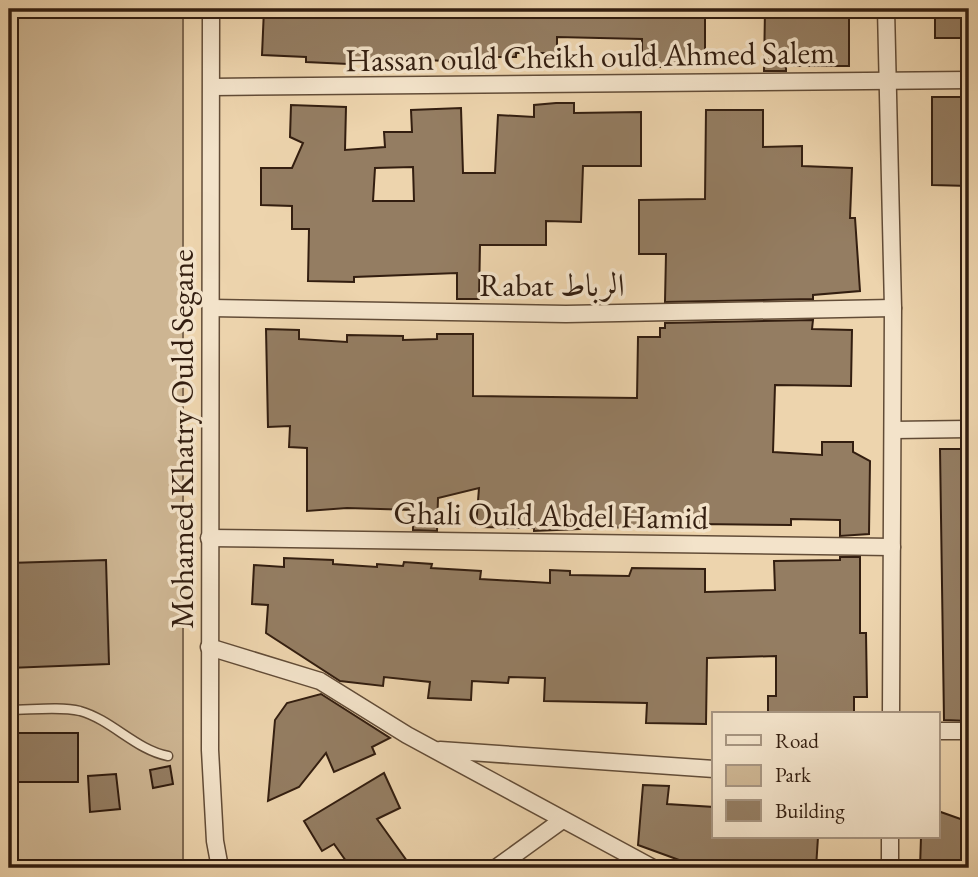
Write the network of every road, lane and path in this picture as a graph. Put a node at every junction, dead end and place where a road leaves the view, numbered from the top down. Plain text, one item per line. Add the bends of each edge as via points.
1 (211, 9) edge
2 (886, 9) edge
3 (969, 80) edge
4 (887, 81) junction
5 (212, 87) junction
6 (211, 308) junction
7 (893, 308) junction
8 (969, 429) edge
9 (893, 430) junction
10 (209, 537) junction
11 (892, 547) junction
12 (209, 647) junction
13 (9, 710) edge
14 (891, 712) edge
15 (940, 731) edge
16 (969, 731) edge
17 (436, 750) junction
18 (168, 756) dead end
19 (712, 769) edge
20 (561, 821) junction
21 (890, 838) edge
22 (220, 868) edge
23 (496, 868) edge
24 (653, 868) edge
25 (890, 868) edge

1 - 5 street, Mohamed Khatry Ould Segane
2 - 4 street
3 - 4 street, Hassan ould Cheikh ould Ahmed Salem
4 - 5 street, Hassan ould Cheikh ould Ahmed Salem
4 - 7 street
5 - 6 street, Mohamed Khatry Ould Segane
6 - 7 street, Rabat الرباط via 566,314
6 - 10 street, Mohamed Khatry Ould Segane
7 - 9 street
8 - 9 street
9 - 11 street
10 - 11 street, Ghali Ould Abdel Hamid
10 - 12 street, Mohamed Khatry Ould Segane
11 - 14 street
12 - 17 street via 320,681
12 - 22 street, Mohamed Khatry Ould Segane via 210,750
13 - 18 lane via 79,711 112,725 154,753
15 - 16 street
17 - 19 street
17 - 20 street
20 - 23 street
20 - 24 street
21 - 25 street

